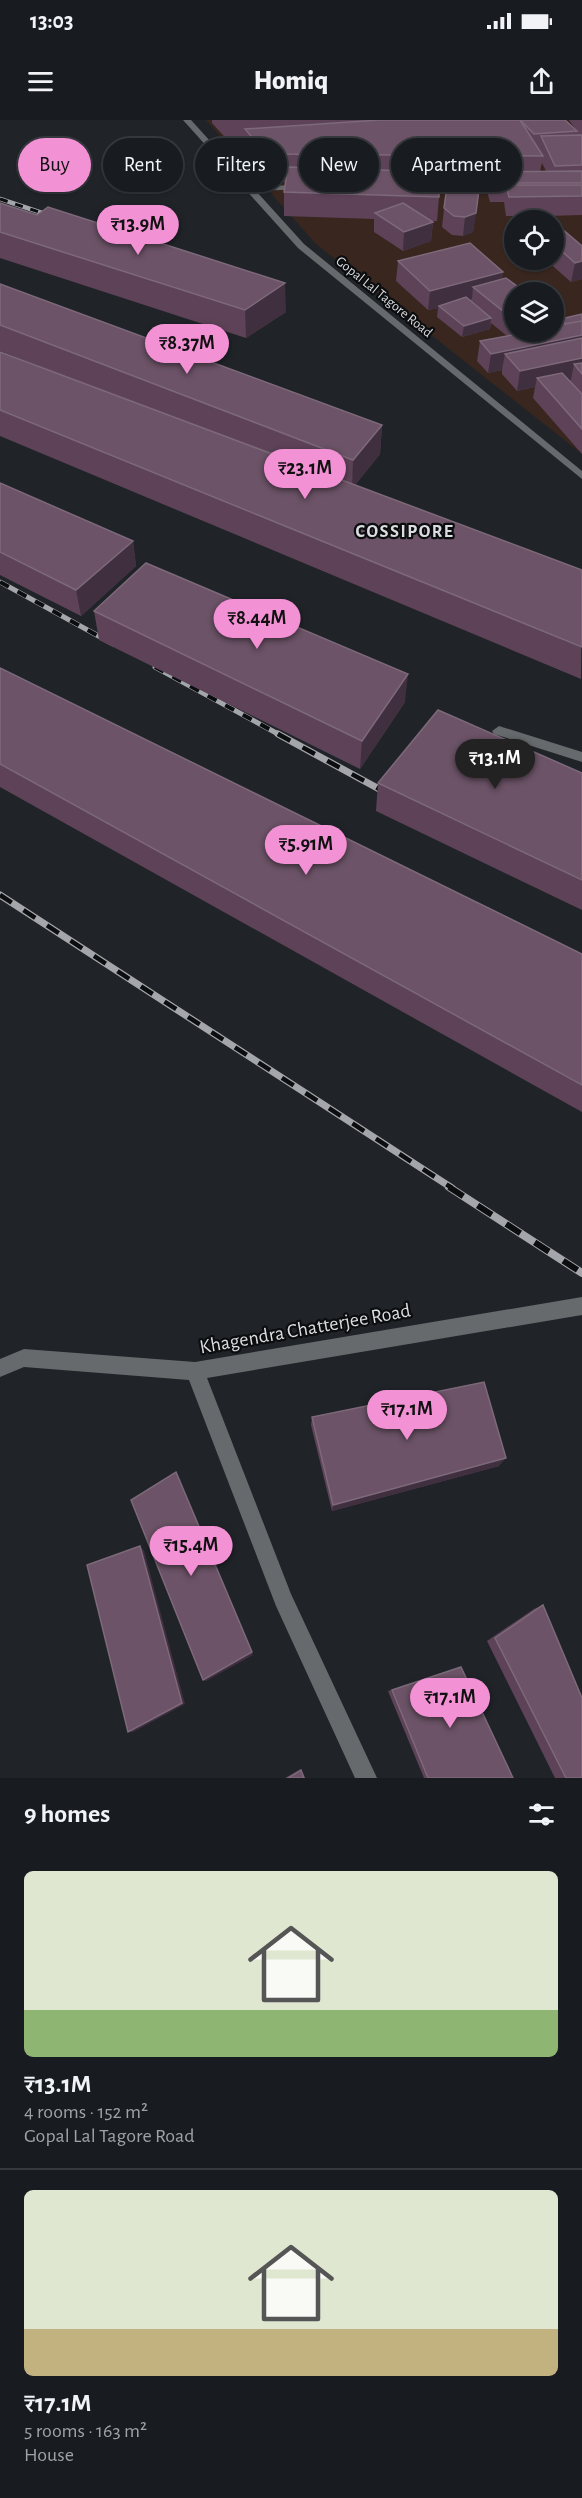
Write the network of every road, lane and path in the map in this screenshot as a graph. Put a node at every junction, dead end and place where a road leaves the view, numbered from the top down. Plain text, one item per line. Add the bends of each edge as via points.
1 (187, 120) edge
2 (204, 138) edge
3 (253, 192) edge
4 (582, 476) edge
5 (499, 731) dead end
6 (582, 757) edge
7 (582, 1306) edge
8 (0, 1368) edge
9 (195, 1371) junction
10 (366, 1778) edge

1 - 2 street, Gopal Lal Tagore Road
3 - 4 street, Gopal Lal Tagore Road via 301,246
5 - 6 street
7 - 9 street, Khagendra Chatterjee Road
8 - 9 street, Khagendra Chatterjee Road via 24,1358
9 - 10 street via 283,1599

